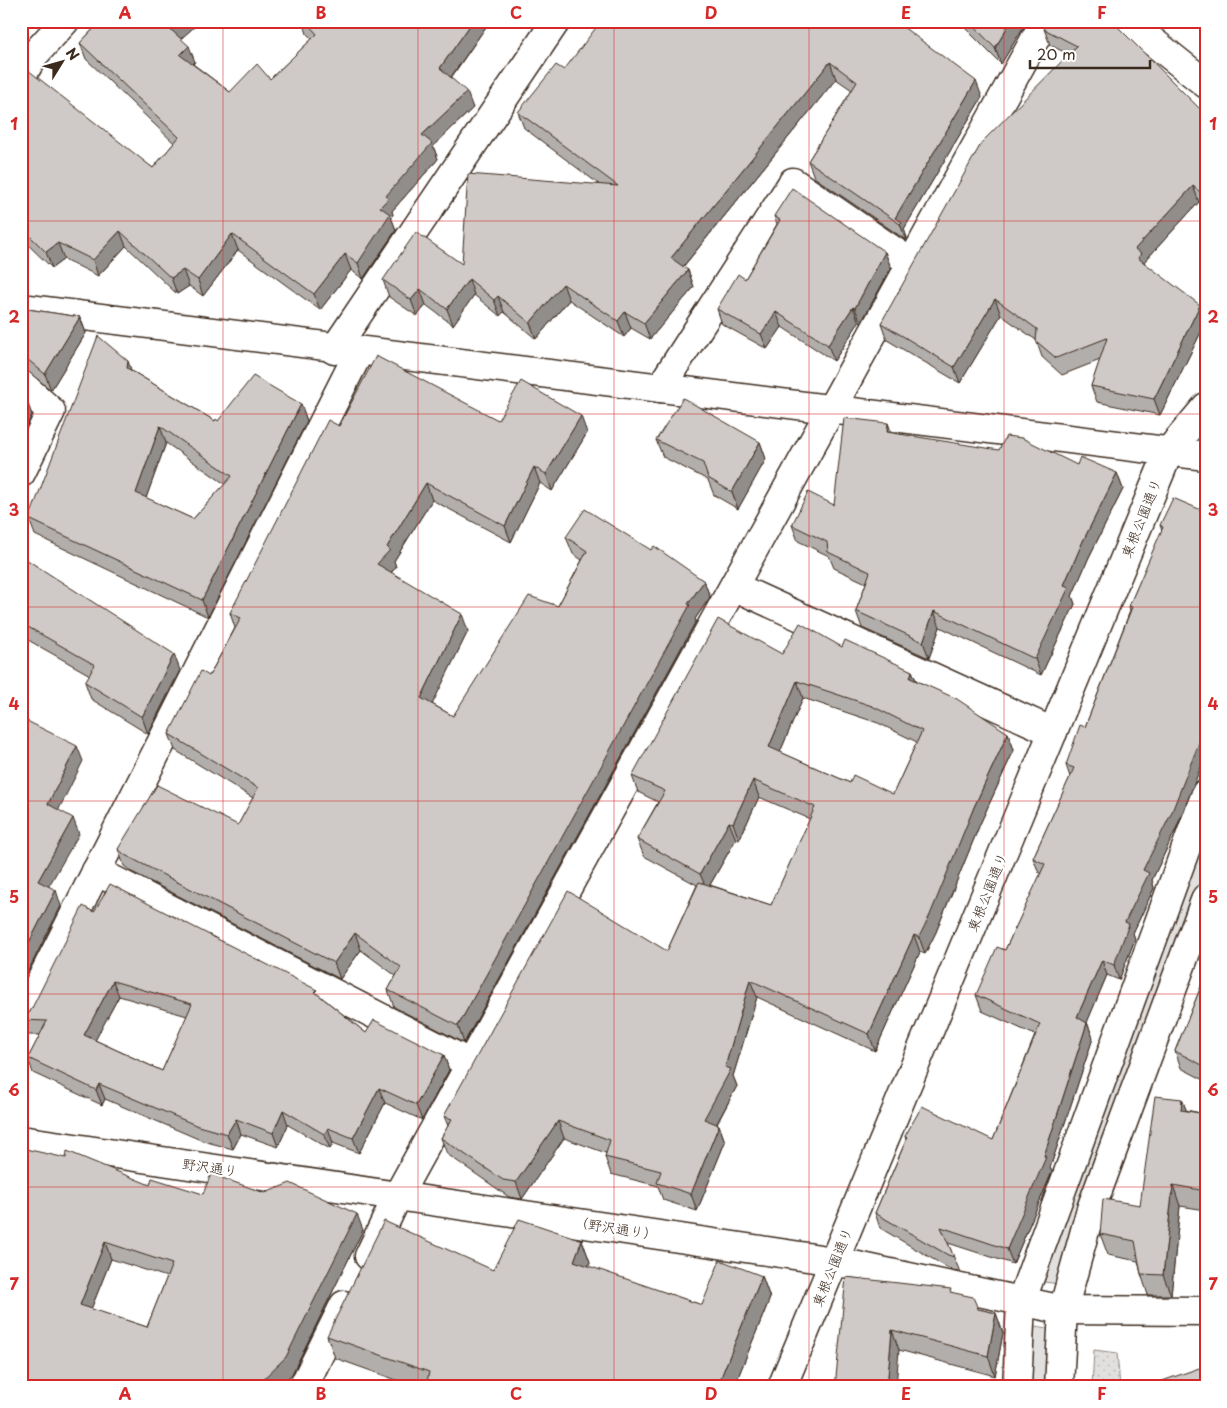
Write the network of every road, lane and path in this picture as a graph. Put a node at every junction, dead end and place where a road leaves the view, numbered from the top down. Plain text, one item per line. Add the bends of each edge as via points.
1 (65, 21) edge
2 (556, 21) edge
3 (1045, 21) edge
4 (1127, 21) edge
5 (21, 77) edge
6 (1206, 84) edge
7 (913, 264) junction
8 (21, 308) edge
9 (347, 351) junction
10 (21, 384) edge
11 (660, 388) junction
12 (834, 407) junction
13 (1206, 407) edge
14 (1169, 451) junction
15 (1206, 456) edge
16 (21, 473) edge
17 (735, 587) junction
18 (1053, 732) junction
19 (1206, 793) edge
20 (96, 871) junction
21 (1206, 898) edge
22 (21, 1020) edge
23 (472, 1064) junction
24 (21, 1140) edge
25 (398, 1195) junction
26 (834, 1261) junction
27 (1021, 1302) junction
28 (1063, 1310) junction
29 (1206, 1311) edge
30 (303, 1387) edge
31 (782, 1387) edge
32 (1017, 1387) edge
33 (1060, 1387) edge

1 - 5 street via 34,55
2 - 9 street
3 - 7 street
4 - 6 street
7 - 11 street via 793,182
7 - 12 street
8 - 9 street
9 - 11 street
9 - 20 street
10 - 16 street via 51,411
11 - 12 street
12 - 14 street
12 - 17 street
13 - 14 street, 東根公園通り
14 - 15 street
14 - 18 street, 東根公園通り
17 - 18 street
17 - 23 street
18 - 26 street, 東根公園通り
19 - 27 street
20 - 22 street
20 - 23 street
21 - 28 street via 1091,1209
23 - 25 street
24 - 25 street, 野沢通り
25 - 26 street, （野沢通り）
25 - 30 street
26 - 27 street, （野沢通り）
26 - 31 street, 東根公園通り
27 - 28 street, （野沢通り）
27 - 32 street
28 - 29 street, （野沢通り）
28 - 33 street

